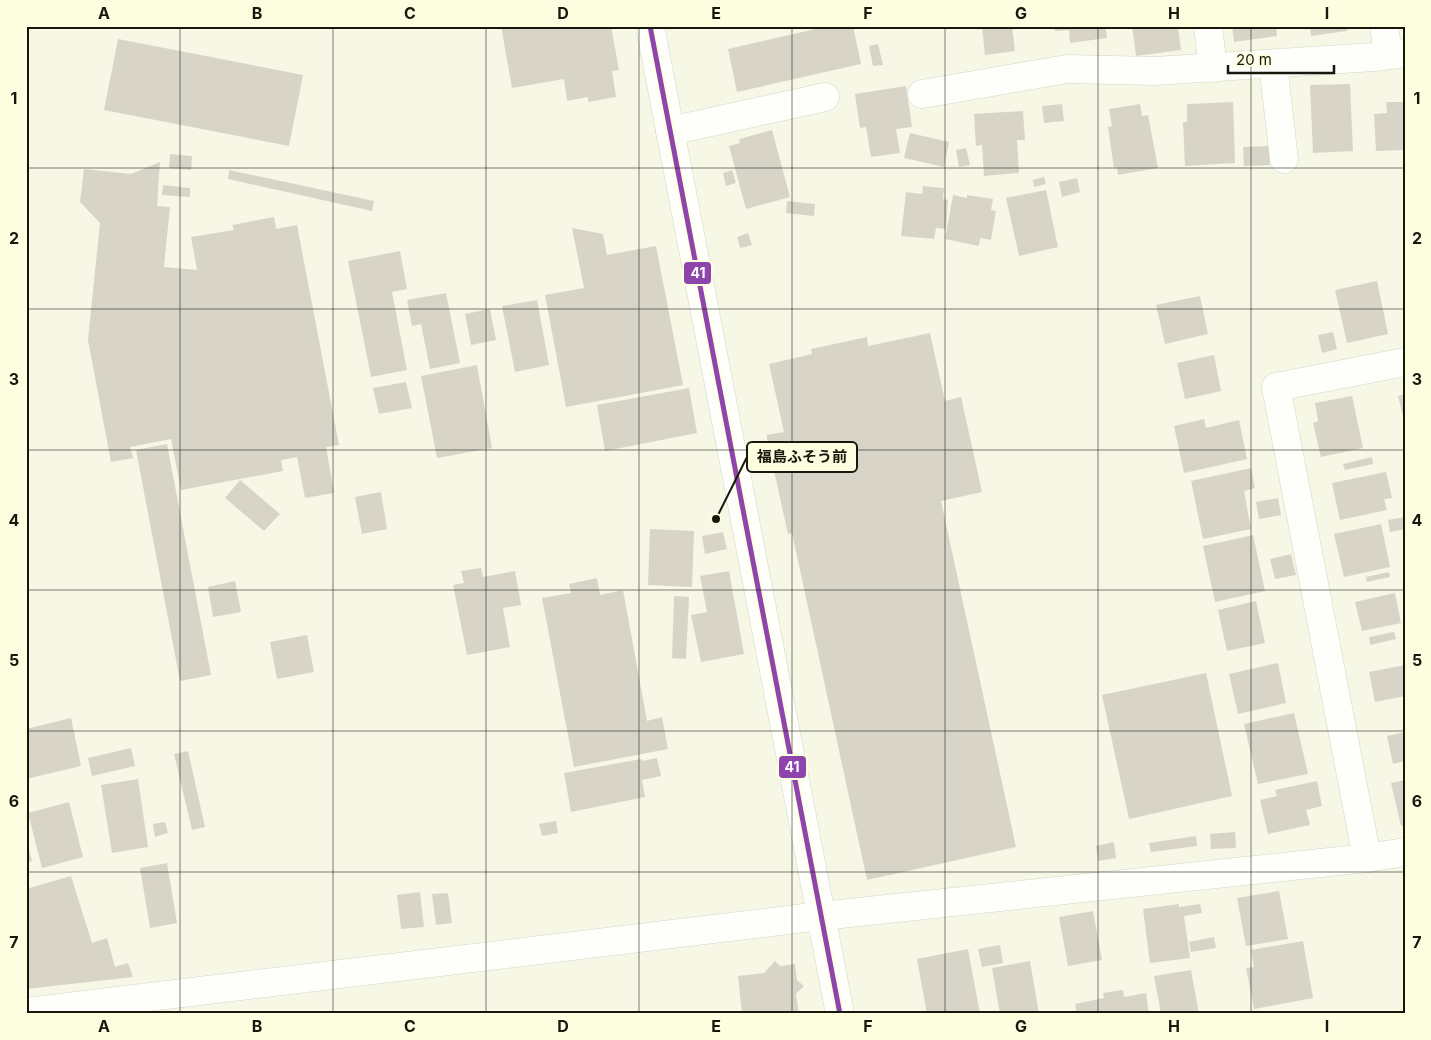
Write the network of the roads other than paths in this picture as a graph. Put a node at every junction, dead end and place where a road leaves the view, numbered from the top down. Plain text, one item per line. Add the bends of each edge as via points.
1 (650, 26) edge
2 (1208, 26) edge
3 (1384, 26) edge
4 (1396, 54) edge
5 (1273, 64) junction
6 (1213, 68) junction
7 (922, 94) dead end
8 (825, 97) dead end
9 (670, 131) junction
10 (1284, 160) dead end
11 (1405, 362) edge
12 (1405, 852) edge
13 (1367, 858) junction
14 (820, 916) junction
15 (26, 1012) edge
16 (840, 1014) edge

1 - 9 street
2 - 6 street
3 - 4 street
4 - 5 street
5 - 6 street
5 - 10 street
6 - 7 street via 1155,71 1067,69
8 - 9 street
9 - 14 street
11 - 13 street via 1276,387
12 - 13 street
13 - 14 street
14 - 15 street
14 - 16 street

